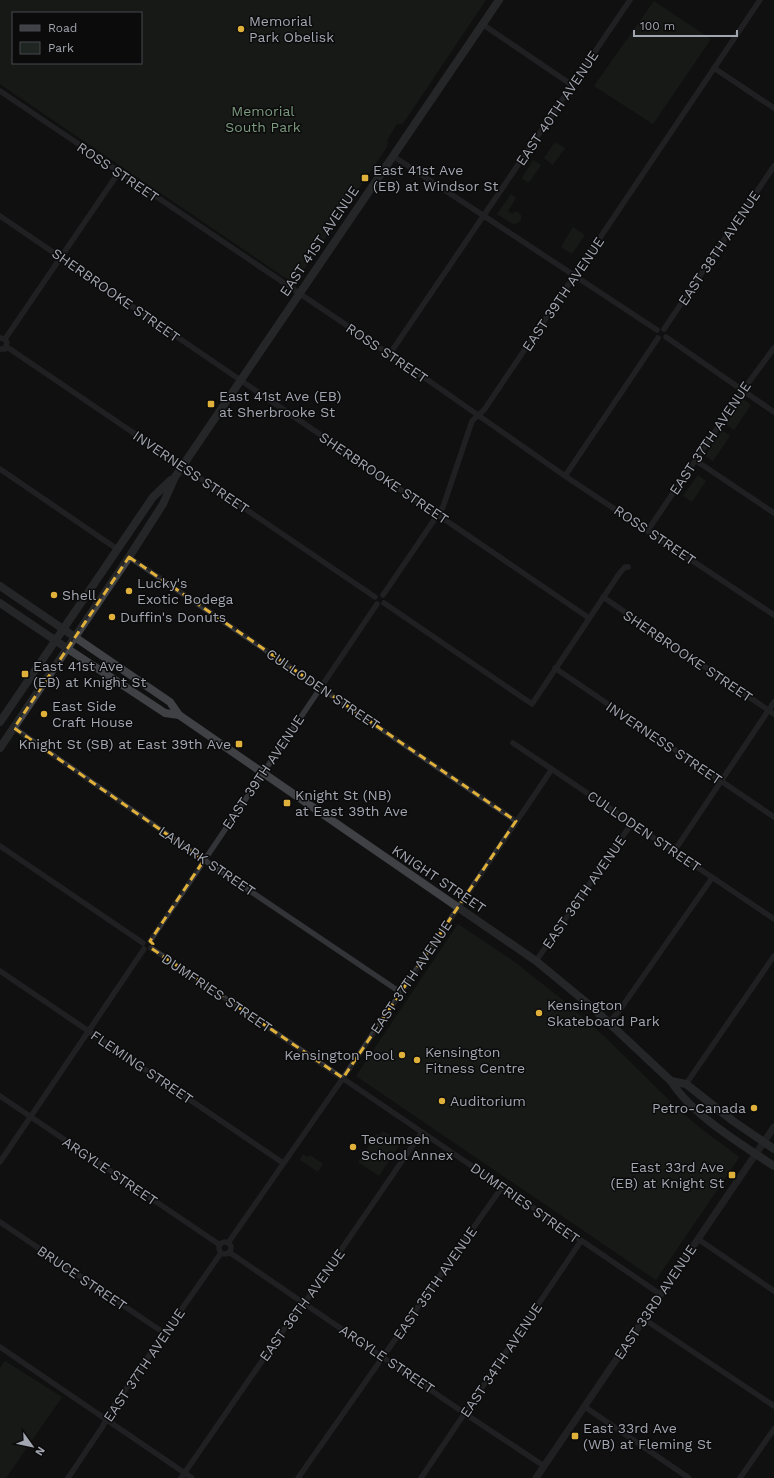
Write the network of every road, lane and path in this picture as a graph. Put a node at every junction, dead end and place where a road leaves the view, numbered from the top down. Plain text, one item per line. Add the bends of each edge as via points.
1 (499, 0) edge
2 (630, 0) edge
3 (760, 0) edge
4 (482, 24) junction
5 (714, 68) junction
6 (572, 85) junction
7 (0, 91) edge
8 (774, 108) edge
9 (393, 156) junction
10 (774, 166) edge
11 (119, 172) junction
12 (0, 216) edge
13 (484, 216) junction
14 (61, 257) junction
15 (575, 276) junction
16 (299, 294) junction
17 (664, 329) junction
18 (657, 330) junction
19 (666, 337) junction
20 (658, 338) junction
21 (3, 339) edge
22 (7, 347) junction
23 (774, 348) edge
24 (0, 349) edge
25 (389, 355) junction
26 (240, 380) junction
27 (743, 390) junction
28 (774, 412) edge
29 (478, 415) junction
30 (695, 460) junction
31 (182, 466) junction
32 (0, 469) edge
33 (565, 476) junction
34 (175, 477) junction
35 (774, 513) edge
36 (439, 514) junction
37 (648, 530) junction
38 (118, 549) junction
39 (129, 557) junction
40 (628, 567) dead end
41 (0, 586) edge
42 (383, 596) junction
43 (375, 597) junction
44 (603, 597) junction
45 (0, 602) edge
46 (384, 603) junction
47 (376, 604) junction
48 (774, 615) edge
49 (589, 618) junction
50 (63, 629) junction
51 (75, 637) junction
52 (56, 641) junction
53 (67, 649) junction
54 (555, 668) junction
55 (320, 687) junction
56 (774, 702) edge
57 (769, 710) junction
58 (774, 714) edge
59 (179, 715) junction
60 (0, 721) edge
61 (14, 728) junction
62 (513, 743) dead end
63 (0, 748) edge
64 (552, 769) junction
65 (263, 773) junction
66 (721, 781) junction
67 (774, 817) edge
68 (516, 820) junction
69 (632, 823) junction
70 (0, 846) edge
71 (673, 851) junction
72 (204, 860) junction
73 (712, 878) junction
74 (458, 908) junction
75 (774, 919) edge
76 (150, 941) junction
77 (143, 943) junction
78 (151, 948) junction
79 (144, 950) junction
80 (774, 956) edge
81 (536, 961) junction
82 (0, 971) edge
83 (400, 992) junction
84 (609, 1023) junction
85 (89, 1031) junction
86 (343, 1078) junction
87 (671, 1082) junction
88 (686, 1084) junction
89 (0, 1096) edge
90 (31, 1117) junction
91 (774, 1127) edge
92 (422, 1132) junction
93 (764, 1142) junction
94 (774, 1149) edge
95 (756, 1154) junction
96 (0, 1162) edge
97 (283, 1163) junction
98 (774, 1166) edge
99 (502, 1187) junction
100 (0, 1222) edge
101 (698, 1239) junction
102 (581, 1241) junction
103 (228, 1243) junction
104 (220, 1245) junction
105 (230, 1252) junction
106 (221, 1253) junction
107 (774, 1291) edge
108 (660, 1294) junction
109 (304, 1303) junction
110 (644, 1319) junction
111 (164, 1333) junction
112 (0, 1347) edge
113 (383, 1357) junction
114 (585, 1406) junction
115 (774, 1406) edge
116 (466, 1413) junction
117 (106, 1420) junction
118 (774, 1429) edge
119 (544, 1466) junction
120 (183, 1475) edge
121 (68, 1478) edge
122 (192, 1478) edge
123 (298, 1478) edge
124 (421, 1478) edge
125 (536, 1478) edge
126 (689, 1478) edge
127 (740, 1478) edge

1 - 4 main road, EAST 41ST AVENUE
2 - 6 street, EAST 40TH AVENUE
3 - 5 street, EAST 39TH AVENUE
4 - 6 street
4 - 9 main road, EAST 41ST AVENUE
5 - 8 street
5 - 15 street, EAST 39TH AVENUE
6 - 13 street, EAST 40TH AVENUE
7 - 11 street, ROSS STREET
9 - 13 street
9 - 16 main road, EAST 41ST AVENUE
10 - 17 street, EAST 38TH AVENUE
11 - 14 street
11 - 16 street, ROSS STREET
12 - 14 street, SHERBROOKE STREET
13 - 15 street
13 - 25 street, EAST 40TH AVENUE
14 - 21 street
14 - 26 street, SHERBROOKE STREET
15 - 18 street
15 - 29 street, EAST 39TH AVENUE via 484,410
16 - 25 street, ROSS STREET
16 - 26 main road, EAST 41ST AVENUE
17 - 18 street
17 - 19 street via 667,332
18 - 20 street
19 - 20 street
19 - 27 street
20 - 33 street
21 - 22 street via 8,343
22 - 24 street
22 - 31 street, INVERNESS STREET
23 - 27 street, EAST 37TH AVENUE
25 - 29 street, ROSS STREET
26 - 31 main road, EAST 41ST AVENUE
26 - 36 street, SHERBROOKE STREET
27 - 28 street
27 - 30 street, EAST 37TH AVENUE
29 - 33 street, ROSS STREET
29 - 36 street, EAST 39TH AVENUE via 472,421
30 - 35 street
30 - 37 street, EAST 37TH AVENUE
31 - 34 main road, EAST 41ST AVENUE
31 - 43 street, INVERNESS STREET
32 - 38 street
33 - 37 street, ROSS STREET
34 - 38 main road, EAST 41ST AVENUE via 153,498
34 - 39 main road, EAST 41ST AVENUE via 163,504
36 - 42 street, EAST 39TH AVENUE
36 - 49 street, SHERBROOKE STREET
37 - 48 street, ROSS STREET
38 - 50 main road, EAST 41ST AVENUE
39 - 51 main road, EAST 41ST AVENUE
39 - 55 street, CULLODEN STREET
40 - 44 street via 625,567
41 - 50 main road, KNIGHT STREET
42 - 43 street
42 - 46 street
43 - 47 street
44 - 49 street
44 - 57 street, SHERBROOKE STREET
45 - 52 main road, KNIGHT STREET
46 - 47 street
46 - 54 street via 532,704
47 - 55 street, EAST 39TH AVENUE
49 - 54 street
50 - 51 main road, KNIGHT STREET
50 - 52 main road, EAST 41ST AVENUE
51 - 53 main road, EAST 41ST AVENUE
51 - 59 main road, KNIGHT STREET via 170,702
52 - 53 main road, KNIGHT STREET
52 - 60 main road, EAST 41ST AVENUE
53 - 59 main road, KNIGHT STREET via 165,713
53 - 61 main road, EAST 41ST AVENUE
54 - 66 street, INVERNESS STREET
55 - 65 street, EAST 39TH AVENUE
55 - 68 street, CULLODEN STREET
56 - 57 street
57 - 58 street, SHERBROOKE STREET
57 - 66 street
59 - 65 main road, KNIGHT STREET
61 - 63 main road, EAST 41ST AVENUE
61 - 72 street, LANARK STREET
62 - 64 street, CULLODEN STREET
64 - 68 street, EAST 37TH AVENUE
64 - 69 street, CULLODEN STREET
65 - 72 street, EAST 39TH AVENUE
65 - 74 main road, KNIGHT STREET
66 - 67 street, INVERNESS STREET
66 - 71 street
68 - 74 street, EAST 37TH AVENUE
69 - 71 street, CULLODEN STREET
69 - 81 street, EAST 36TH AVENUE
70 - 77 street
71 - 73 street, CULLODEN STREET
72 - 76 street, EAST 39TH AVENUE
72 - 83 street, LANARK STREET
73 - 75 street, CULLODEN STREET
73 - 84 street
74 - 81 main road, KNIGHT STREET
74 - 83 street, EAST 37TH AVENUE
76 - 77 street
76 - 78 street
77 - 79 street
78 - 79 street
78 - 86 street, DUMFRIES STREET
79 - 85 street
80 - 88 street
81 - 84 main road, KNIGHT STREET
82 - 85 street, FLEMING STREET
83 - 86 street, EAST 37TH AVENUE
84 - 87 main road, KNIGHT STREET
85 - 90 street
85 - 97 street, FLEMING STREET
86 - 92 street, DUMFRIES STREET
86 - 97 street, EAST 37TH AVENUE
87 - 88 main road
87 - 95 main road, KNIGHT STREET via 678,1093 704,1117
88 - 93 main road
89 - 90 street, ARGYLE STREET
90 - 96 street
90 - 104 street, ARGYLE STREET
91 - 93 street, EAST 33RD AVENUE
92 - 99 street, DUMFRIES STREET
92 - 109 street, EAST 36TH AVENUE
93 - 94 main road
93 - 95 street, EAST 33RD AVENUE
95 - 98 main road, KNIGHT STREET
95 - 101 street, EAST 33RD AVENUE
97 - 103 street, EAST 37TH AVENUE
99 - 102 street, DUMFRIES STREET
99 - 113 street, EAST 35TH AVENUE
100 - 111 street, BRUCE STREET
101 - 107 street
101 - 108 street, EAST 33RD AVENUE
102 - 108 street, DUMFRIES STREET
102 - 116 street, EAST 34TH AVENUE
103 - 104 street
103 - 105 street
104 - 106 street
105 - 106 street
105 - 109 street, ARGYLE STREET
106 - 111 street, EAST 37TH AVENUE
108 - 110 street, EAST 33RD AVENUE
109 - 113 street, ARGYLE STREET
109 - 120 street, EAST 36TH AVENUE
110 - 114 street, EAST 33RD AVENUE
110 - 115 street
111 - 117 street, EAST 37TH AVENUE
112 - 117 street
113 - 116 street, ARGYLE STREET
113 - 123 street, EAST 35TH AVENUE
114 - 119 street, EAST 33RD AVENUE
114 - 126 street
116 - 119 street, ARGYLE STREET
116 - 124 street, EAST 34TH AVENUE
117 - 120 street
117 - 121 street, EAST 37TH AVENUE
118 - 127 street
119 - 125 street, EAST 33RD AVENUE
120 - 122 street

